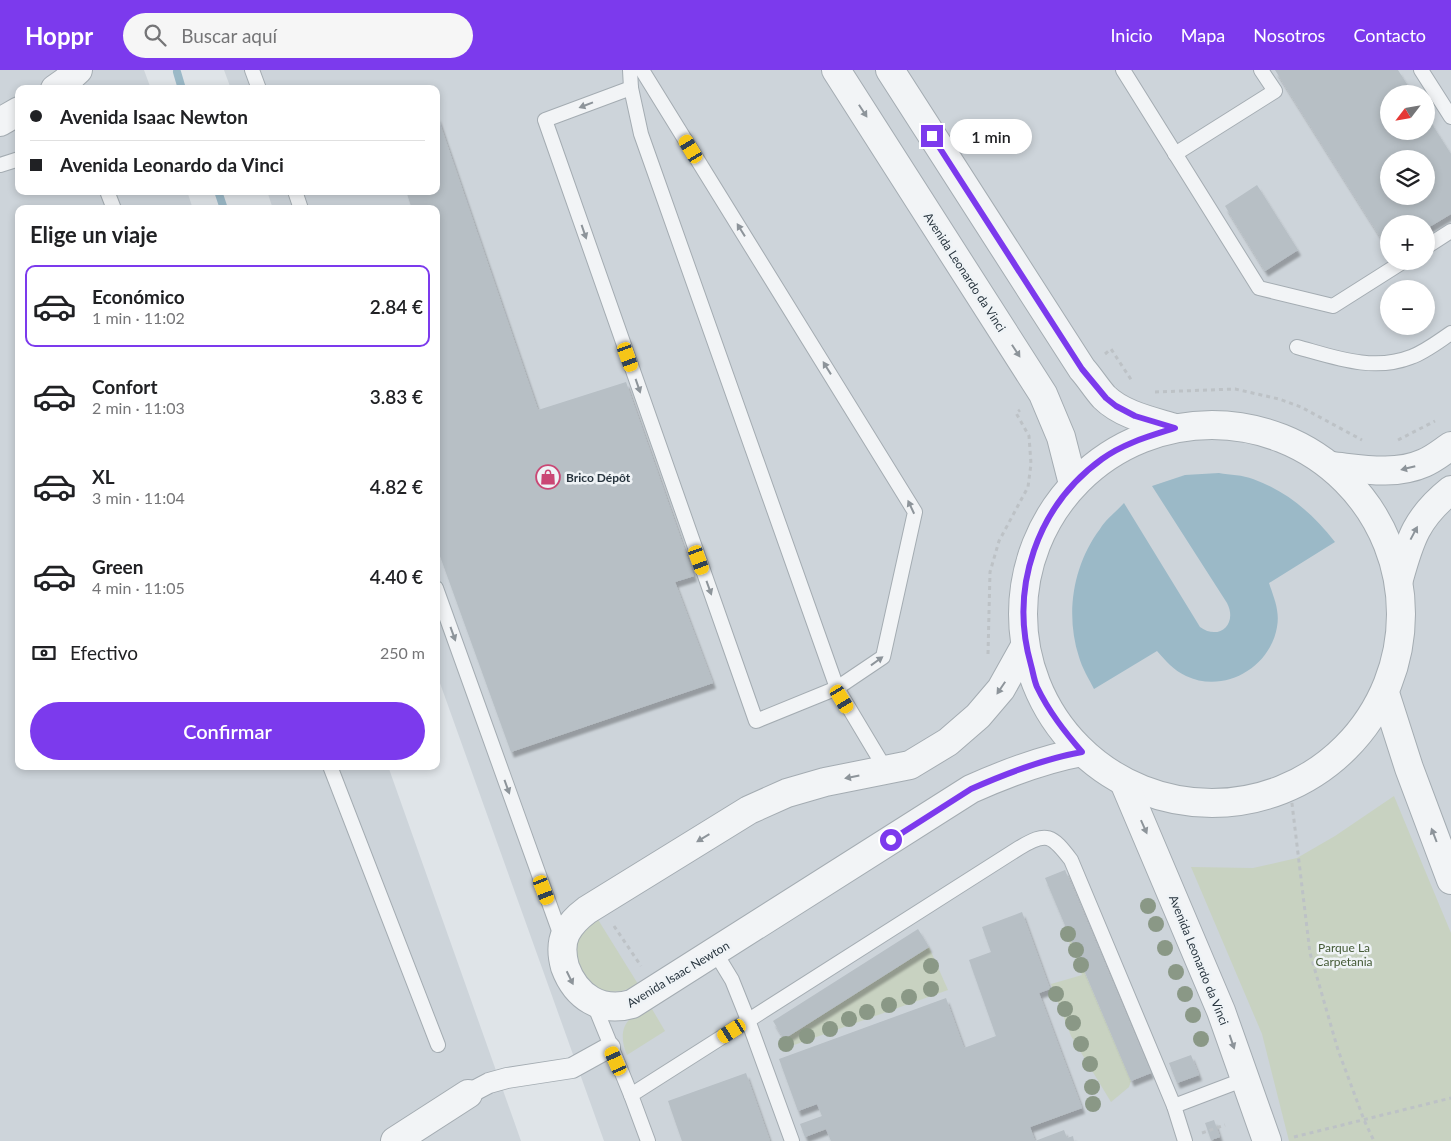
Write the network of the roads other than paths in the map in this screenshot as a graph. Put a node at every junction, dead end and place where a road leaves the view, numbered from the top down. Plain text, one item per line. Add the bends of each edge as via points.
1 (42, 70) edge
2 (78, 70) edge
3 (252, 70) edge
4 (630, 70) edge
5 (642, 70) edge
6 (836, 70) edge
7 (890, 70) edge
8 (1122, 70) edge
9 (1261, 70) edge
10 (1421, 70) edge
11 (49, 85) edge
12 (61, 85) edge
13 (258, 85) edge
14 (631, 88) junction
15 (15, 113) edge
16 (1451, 117) edge
17 (0, 122) edge
18 (1175, 154) junction
19 (15, 160) edge
20 (0, 165) edge
21 (1451, 231) edge
22 (1435, 241) edge
23 (1390, 270) edge
24 (1449, 338) edge
25 (1297, 347) dead end
26 (1175, 428) junction
27 (1451, 446) edge
28 (1331, 466) junction
29 (1074, 484) junction
30 (1451, 490) edge
31 (1399, 579) junction
32 (440, 599) edge
33 (1025, 646) junction
34 (836, 688) junction
35 (1385, 693) junction
36 (1082, 752) junction
37 (332, 770) edge
38 (886, 770) junction
39 (1124, 782) junction
40 (1451, 880) edge
41 (563, 942) junction
42 (716, 952) junction
43 (592, 1002) junction
44 (748, 1020) junction
45 (438, 1045) dead end
46 (610, 1048) junction
47 (1246, 1079) junction
48 (468, 1094) joint
49 (631, 1095) junction
50 (1174, 1106) junction
51 (1279, 1140) edge
52 (395, 1141) edge
53 (648, 1141) edge
54 (792, 1141) edge
55 (1185, 1141) edge

1 - 11 street
2 - 12 street
3 - 13 lane
4 - 14 lane
34 -> 5 lane via 884,657 916,512
6 -> 29 street, Avenida Leonardo da Vinci via 1043,394 1061,437
7 - 26 street via 1082,369 1116,406 1135,416
8 - 18 lane
9 - 18 lane via 1275,91
10 - 16 lane
14 - 34 lane via 641,134
14 -> 34 lane via 545,120 756,720
15 - 17 street
18 - 23 lane via 1259,288 1334,306
19 - 20 lane
21 - 22 lane
24 - 25 lane via 1412,357 1390,363 1363,364
26 - 28 street via 1214,424 1263,431 1301,446
26 - 29 street via 1137,439 1102,459
27 -> 28 street via 1424,463 1403,470
28 - 31 street via 1363,499 1386,539
29 - 33 street via 1048,519 1030,560 1023,601
31 -> 30 street via 1409,542 1420,521
31 - 35 street via 1402,618 1397,657
32 -> 41 lane
33 - 36 street via 1037,686 1057,722
33 -> 38 street via 1001,689 978,716 948,742 910,765
34 - 38 lane
35 - 39 street via 1365,727 1336,759 1302,782 1268,796 1220,804 1171,800
40 -> 35 street
36 - 39 street
36 - 42 street, Avenida Isaac Newton via 1010,772 971,789
37 - 45 lane
38 -> 41 street via 787,793 749,810 583,913 572,924
39 -> 47 street, Avenida Leonardo da Vinci via 1222,1011
41 -> 43 street via 568,975 574,986
42 - 43 street, Avenida Isaac Newton via 632,1004 623,1007
42 - 44 lane via 732,980
43 - 46 lane
44 - 49 lane
44 - 50 lane via 1019,848 1043,836 1061,846 1071,860
44 - 54 lane
46 - 48 street via 572,1068 508,1078
46 - 49 lane
47 - 50 lane
47 - 51 street, Avenida Leonardo da Vinci
48 - 52 street
49 - 53 lane
50 - 55 lane

